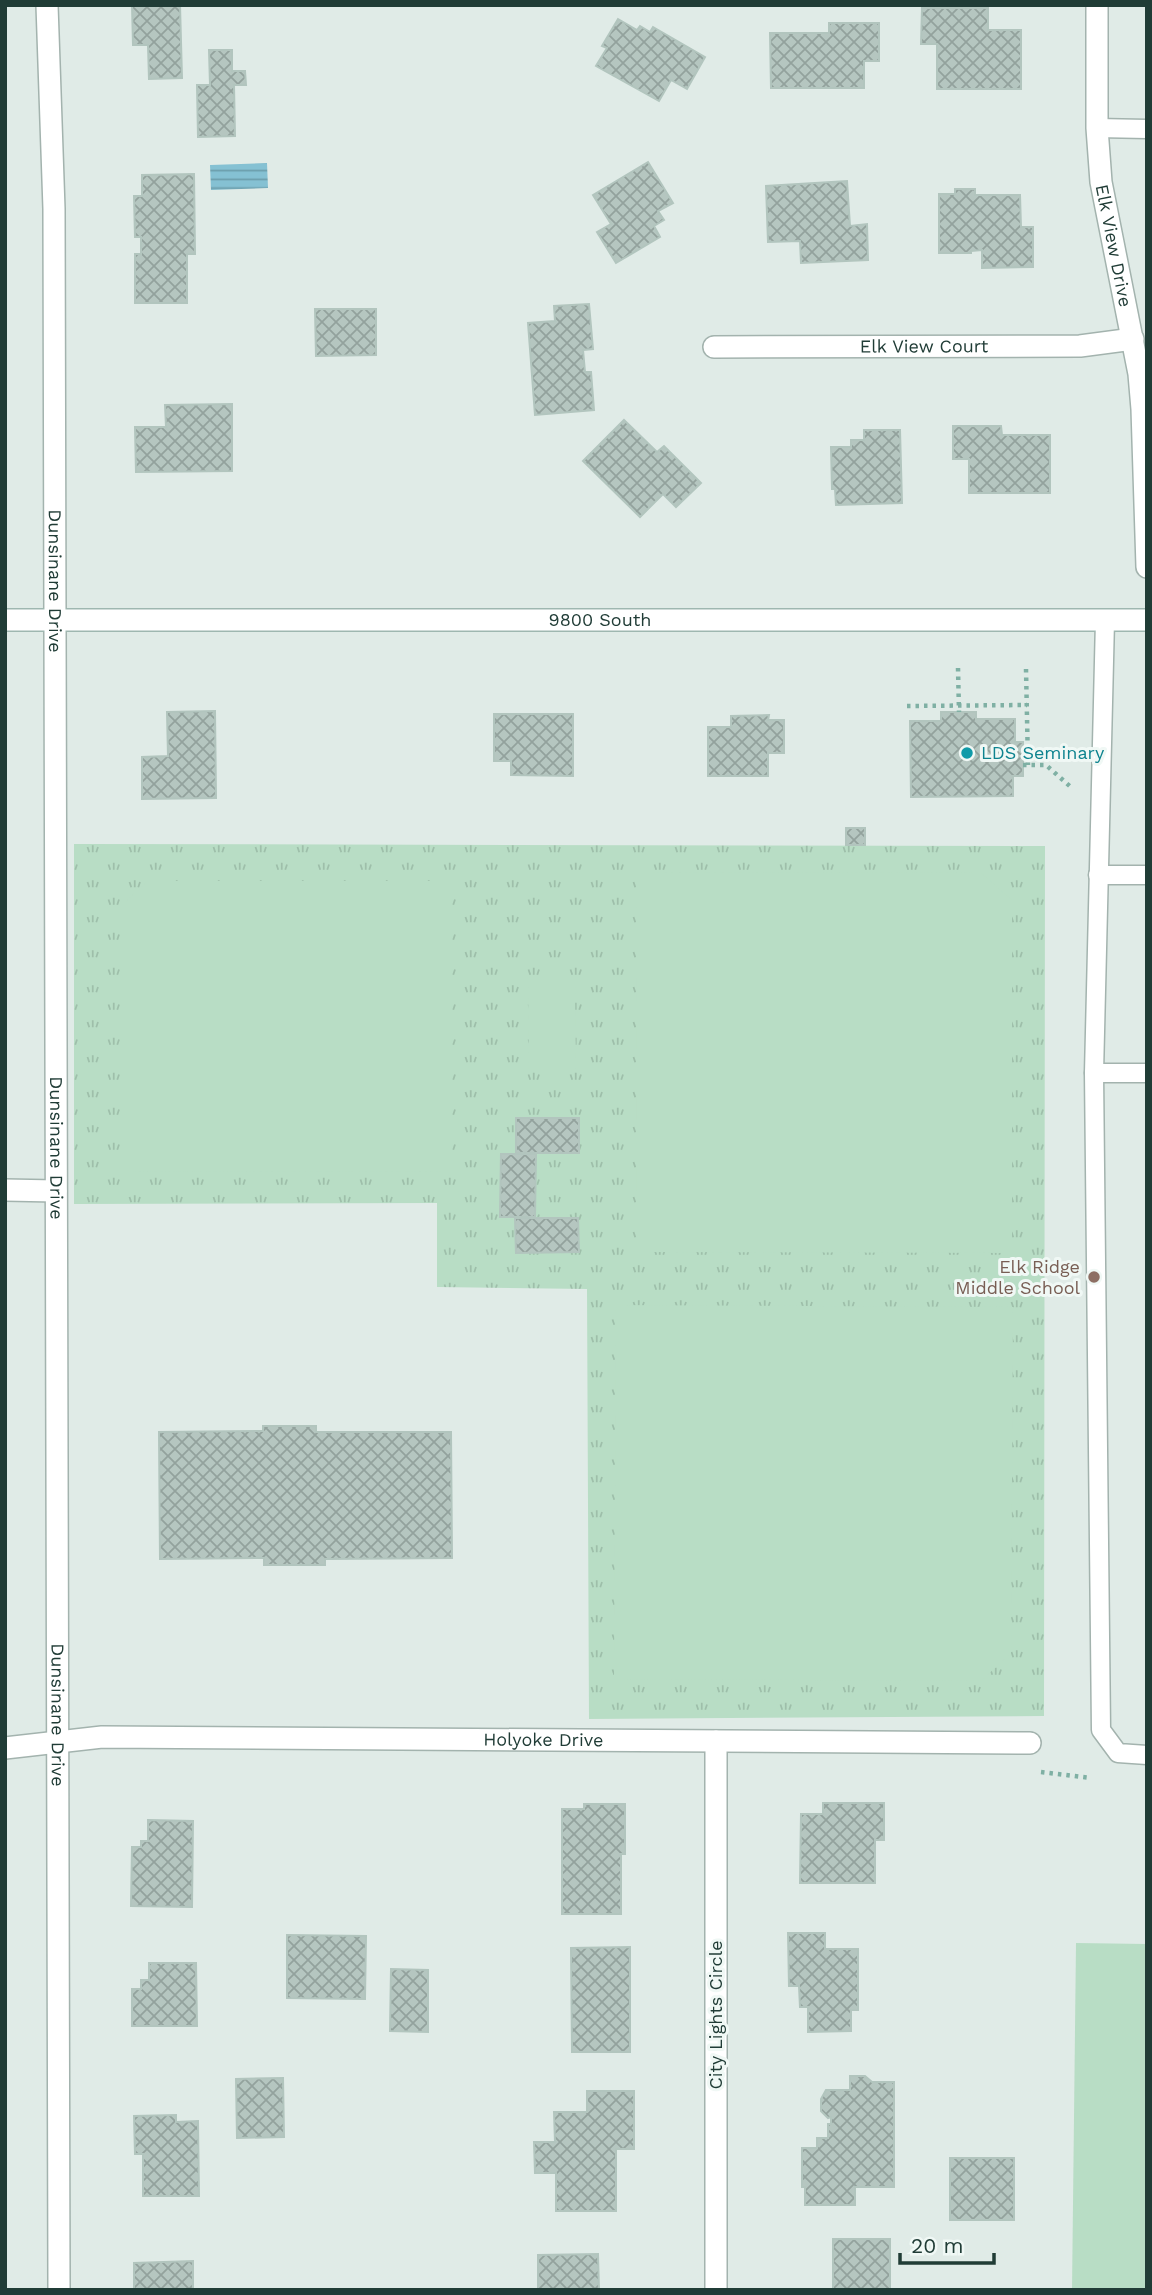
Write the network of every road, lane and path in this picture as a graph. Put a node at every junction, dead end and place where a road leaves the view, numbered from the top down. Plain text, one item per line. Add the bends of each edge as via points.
1 (47, 5) edge
2 (1097, 5) edge
3 (1097, 128) junction
4 (1147, 128) edge
5 (1133, 339) junction
6 (714, 346) dead end
7 (1147, 566) edge
8 (5, 620) edge
9 (55, 620) junction
10 (1105, 620) junction
11 (1147, 620) edge
12 (958, 668) dead end
13 (1026, 669) dead end
14 (958, 705) junction
15 (1027, 705) junction
16 (907, 706) dead end
17 (958, 712) dead end
18 (1073, 789) dead end
19 (1098, 875) junction
20 (1147, 875) edge
21 (1094, 1073) junction
22 (1147, 1073) edge
23 (5, 1190) edge
24 (56, 1191) junction
25 (716, 1741) junction
26 (57, 1742) junction
27 (1030, 1743) dead end
28 (5, 1748) edge
29 (1147, 1755) edge
30 (1041, 1772) dead end
31 (1091, 1777) dead end
32 (59, 2290) edge
33 (716, 2290) edge

1 - 9 street, Dunsinane Drive via 54,222
2 - 3 street, Elk View Drive
3 - 4 lane
3 - 5 street, Elk View Drive via 1101,182
5 - 6 street, Elk View Court via 1080,346
5 - 7 street, Elk View Drive via 1142,409
8 - 9 street, 9800 South
9 - 10 street, 9800 South
9 - 24 street, Dunsinane Drive
10 - 11 street, 9800 South
10 - 19 lane
12 - 14 path
13 - 15 path
14 - 15 path
14 - 16 path
14 - 17 path
15 - 18 path via 1026,765 1046,765
19 - 20 lane
19 - 21 lane
21 - 22 lane
21 - 29 lane via 1101,1730 1118,1752
23 - 24 street
24 - 26 street, Dunsinane Drive
25 - 26 street, Holyoke Drive via 102,1737
25 - 27 street, Holyoke Drive
25 - 33 street, City Lights Circle
26 - 28 street, Holyoke Drive
26 - 32 street, Dunsinane Drive
30 - 31 path

